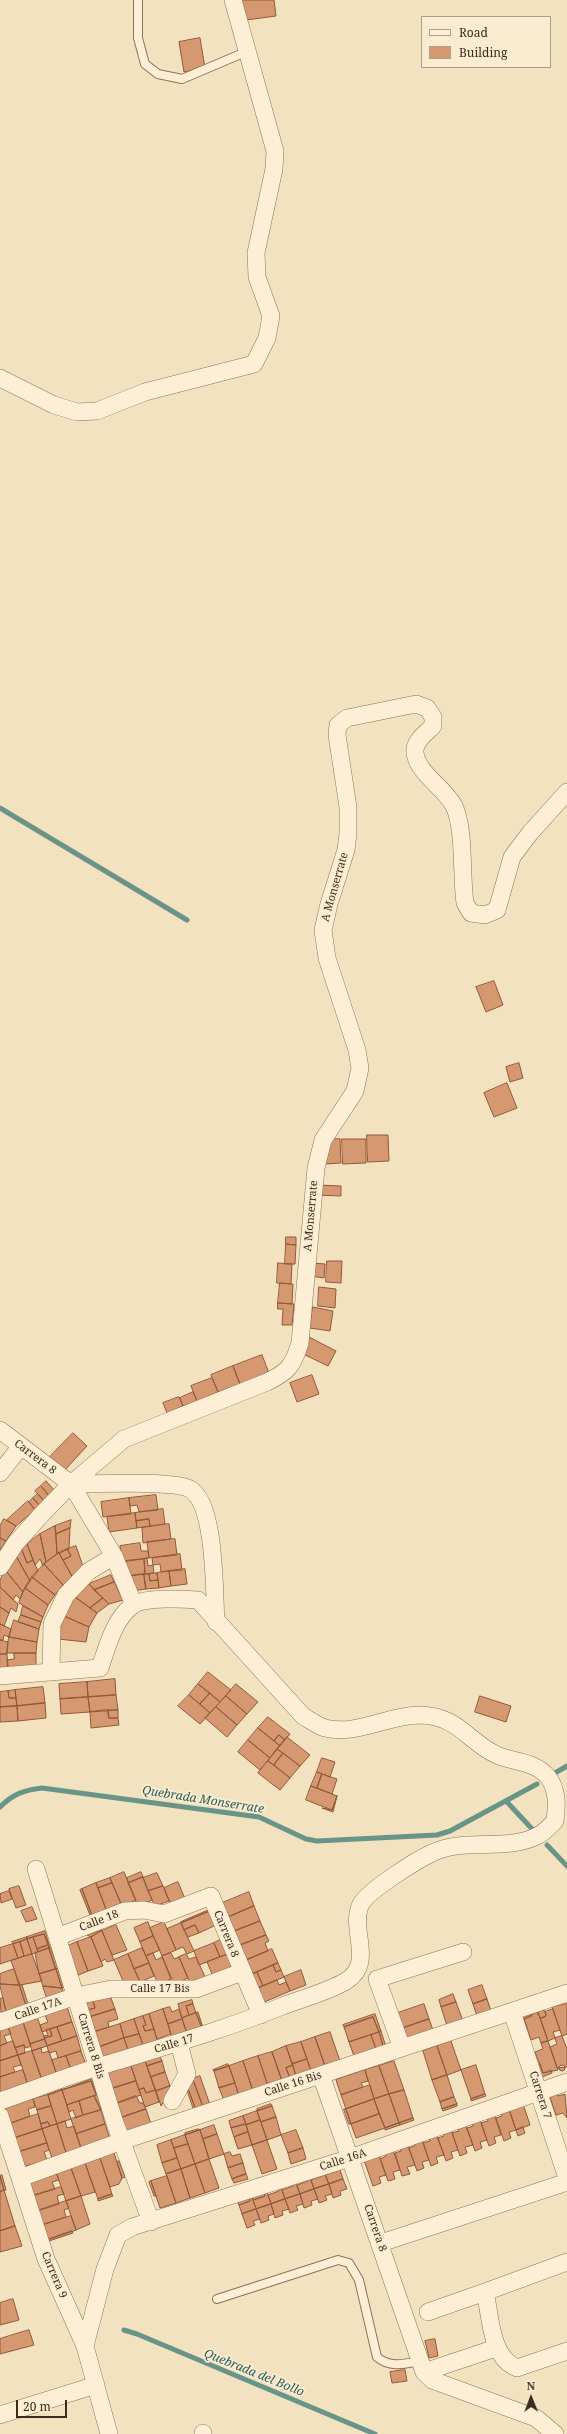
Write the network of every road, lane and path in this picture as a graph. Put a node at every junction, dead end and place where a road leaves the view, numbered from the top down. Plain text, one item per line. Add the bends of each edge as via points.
1 (138, 0) edge
2 (233, 0) edge
3 (248, 51) junction
4 (0, 378) edge
5 (567, 792) edge
6 (0, 1430) edge
7 (21, 1446) junction
8 (0, 1473) edge
9 (71, 1484) junction
10 (114, 1556) junction
11 (0, 1567) edge
12 (134, 1605) junction
13 (216, 1622) junction
14 (51, 1672) junction
15 (0, 1676) edge
16 (561, 1824) edge
17 (36, 1869) dead end
18 (211, 1896) joint
19 (57, 1937) junction
20 (463, 1952) dead end
21 (242, 1972) junction
22 (567, 1993) edge
23 (76, 1996) junction
24 (512, 2012) junction
25 (261, 2015) junction
26 (0, 2022) edge
27 (179, 2043) junction
28 (402, 2048) junction
29 (97, 2067) junction
30 (321, 2075) junction
31 (567, 2082) edge
32 (539, 2091) junction
33 (0, 2101) edge
34 (172, 2101) dead end
35 (0, 2116) edge
36 (122, 2141) junction
37 (350, 2158) junction
38 (20, 2178) junction
39 (567, 2178) edge
40 (567, 2182) edge
41 (151, 2222) junction
42 (381, 2243) junction
43 (567, 2262) edge
44 (485, 2292) junction
45 (217, 2299) dead end
46 (428, 2312) dead end
47 (85, 2346) junction
48 (496, 2348) junction
49 (567, 2351) edge
50 (425, 2371) junction
51 (96, 2385) junction
52 (0, 2415) edge
53 (109, 2434) edge
54 (555, 2434) edge

1 - 3 lane via 138,38 145,64 158,74 182,79
2 - 3 street
3 - 4 street via 275,151 274,169 256,253 257,277 271,316 267,338 254,364 145,392 97,410 77,412 54,405
5 - 9 street, A Monserrate via 512,857 497,910 485,915 471,913 465,903 459,821 446,793 419,765 414,751 418,740 433,726 433,718 427,708 416,704 348,718 338,725 337,736 348,808 348,833 346,850 323,930 327,958 358,1050 360,1068 355,1091 323,1140 316,1168 300,1343 295,1359 285,1373 266,1382 124,1439
6 - 7 street, Carrera 8
7 - 8 street
7 - 9 street, Carrera 8
9 - 10 street
9 - 11 street via 15,1544
9 - 13 street via 173,1485 191,1489 203,1504 209,1522
10 - 12 street
10 - 14 street via 89,1571 66,1595 52,1624
12 - 13 street via 168,1599 198,1600
12 - 14 street via 115,1627 100,1668
13 - 16 street via 304,1716 324,1728 349,1730 398,1716 421,1715 444,1719 463,1729 499,1756 530,1764 548,1777 557,1800
14 - 15 street
16 - 25 street, Calle 17 via 538,1836 516,1842 448,1847 432,1852 370,1892 360,1906 357,1922 362,1954 358,1968 346,1981
17 - 19 street, Carrera 8 Bis
18 - 19 street, Calle 18 via 164,1914 144,1910 125,1911
18 - 21 street, Carrera 8
19 - 23 street, Carrera 8 Bis
20 - 28 street via 377,1980
21 - 23 street, Calle 17 Bis via 196,1989 110,1989
21 - 25 street, Carrera 8
22 - 24 street, Calle 16 Bis
23 - 26 street, Calle 17A
23 - 29 street, Carrera 8 Bis
24 - 28 street, Calle 16 Bis
24 - 32 street, Carrera 7
25 - 27 street, Calle 17
27 - 29 street, Calle 17
27 - 34 street via 187,2074
28 - 30 street, Calle 16 Bis
29 - 33 street, Calle 17
29 - 36 street, Carrera 8 Bis
30 - 36 street, Calle 16 Bis
30 - 37 street, Carrera 8
31 - 32 street, Calle 16A
32 - 37 street, Calle 16A
32 - 39 street, Carrera 7
35 - 38 street, Carrera 9
36 - 38 street, Calle 16 Bis
36 - 41 street, Carrera 8 Bis
37 - 41 street, Calle 16A
37 - 42 street, Carrera 8
38 - 47 street, Carrera 9 via 46,2259
40 - 42 street
41 - 47 street, Calle 16A via 132,2227 118,2235 105,2269
42 - 50 street, Carrera 8
43 - 44 street
44 - 46 street
44 - 48 street
45 - 50 lane via 338,2260 349,2263 359,2280 377,2357 384,2363
47 - 51 street, Carrera 9
48 - 49 street via 517,2368
48 - 50 street
50 - 54 street via 536,2418
51 - 52 street
51 - 53 street, Carrera 9

